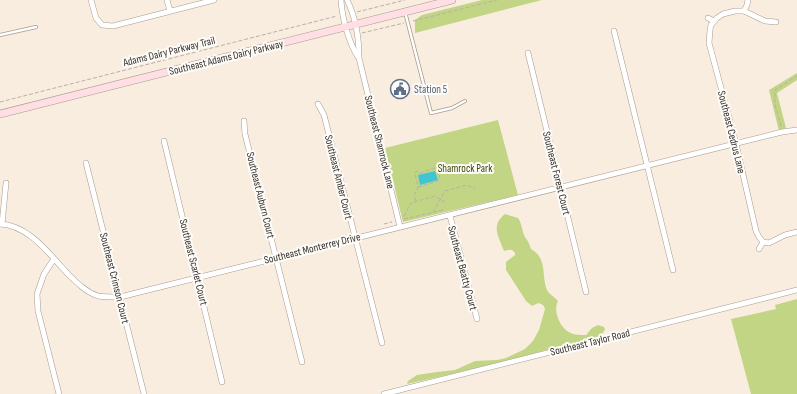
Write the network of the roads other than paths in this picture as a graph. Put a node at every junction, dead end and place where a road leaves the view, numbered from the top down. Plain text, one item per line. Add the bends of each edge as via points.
1 (91, 0) edge
2 (167, 0) edge
3 (214, 0) edge
4 (341, 0) edge
5 (347, 0) edge
6 (452, 0) edge
7 (748, 0) edge
8 (170, 11) junction
9 (744, 11) junction
10 (405, 12) junction
11 (708, 18) dead end
12 (714, 21) junction
13 (776, 22) dead end
14 (356, 24) junction
15 (36, 27) dead end
16 (346, 27) junction
17 (614, 31) dead end
18 (0, 35) edge
19 (528, 53) dead end
20 (359, 58) junction
21 (466, 101) dead end
22 (318, 104) dead end
23 (0, 114) edge
24 (244, 121) dead end
25 (797, 130) edge
26 (164, 141) dead end
27 (736, 144) junction
28 (86, 163) dead end
29 (647, 165) junction
30 (6, 183) dead end
31 (560, 187) junction
32 (450, 216) junction
33 (1, 224) edge
34 (400, 226) junction
35 (797, 232) edge
36 (355, 238) junction
37 (763, 242) junction
38 (759, 249) dead end
39 (276, 257) junction
40 (54, 259) junction
41 (673, 270) dead end
42 (197, 277) junction
43 (797, 290) edge
44 (586, 292) dead end
45 (120, 297) junction
46 (477, 319) dead end
47 (382, 343) dead end
48 (302, 362) dead end
49 (222, 382) dead end
50 (59, 394) edge
51 (144, 394) edge
52 (384, 394) edge

1 - 8 street via 96,18 102,26 113,26
2 - 8 street
3 - 8 street
4 - 16 street, Southeast Shamrock Lane
5 - 14 street, Southeast Shamrock Lane
6 - 10 main road, Southeast Adams Dairy Parkway
7 - 9 street
9 - 12 street via 723,14
9 - 13 street via 766,21
10 - 14 main road, Southeast Adams Dairy Parkway
10 - 21 lane via 431,113 452,108
11 - 12 street
12 - 27 street, Southeast Cedrus Lane via 711,25 709,43
14 - 16 main road, Southeast Adams Dairy Parkway
14 - 20 street, Southeast Shamrock Lane
15 - 18 lane
16 - 20 street, Southeast Shamrock Lane via 352,48
16 - 23 main road, Southeast Adams Dairy Parkway
17 - 29 street
19 - 31 street, Southeast Forest Court
20 - 34 street, Southeast Shamrock Lane
22 - 36 street, Southeast Amber Court via 324,115
24 - 39 street, Southeast Auburn Court via 245,134
25 - 27 street, Southeast Monterrey Drive
26 - 42 street, Southeast Scarlet Court
27 - 29 street, Southeast Monterrey Drive
27 - 37 street, Southeast Cedrus Lane via 756,231
28 - 45 street, Southeast Crimson Court
29 - 31 street, Southeast Monterrey Drive
29 - 41 street
30 - 33 street
31 - 32 street, Southeast Monterrey Drive
31 - 44 street, Southeast Forest Court
32 - 34 street, Southeast Monterrey Drive
32 - 46 street, Southeast Beatty Court
33 - 40 street, Southeast Monterrey Drive via 20,230
34 - 36 street, Southeast Monterrey Drive
35 - 37 street via 769,243
36 - 39 street, Southeast Monterrey Drive
36 - 47 street, Southeast Amber Court
37 - 38 street
39 - 42 street, Southeast Monterrey Drive
39 - 48 street, Southeast Auburn Court
40 - 45 street, Southeast Monterrey Drive via 89,292 98,296
40 - 50 street via 39,283 37,294 38,311
42 - 45 street, Southeast Monterrey Drive
42 - 49 street, Southeast Scarlet Court
43 - 52 street, Southeast Taylor Road
45 - 51 street, Southeast Crimson Court

